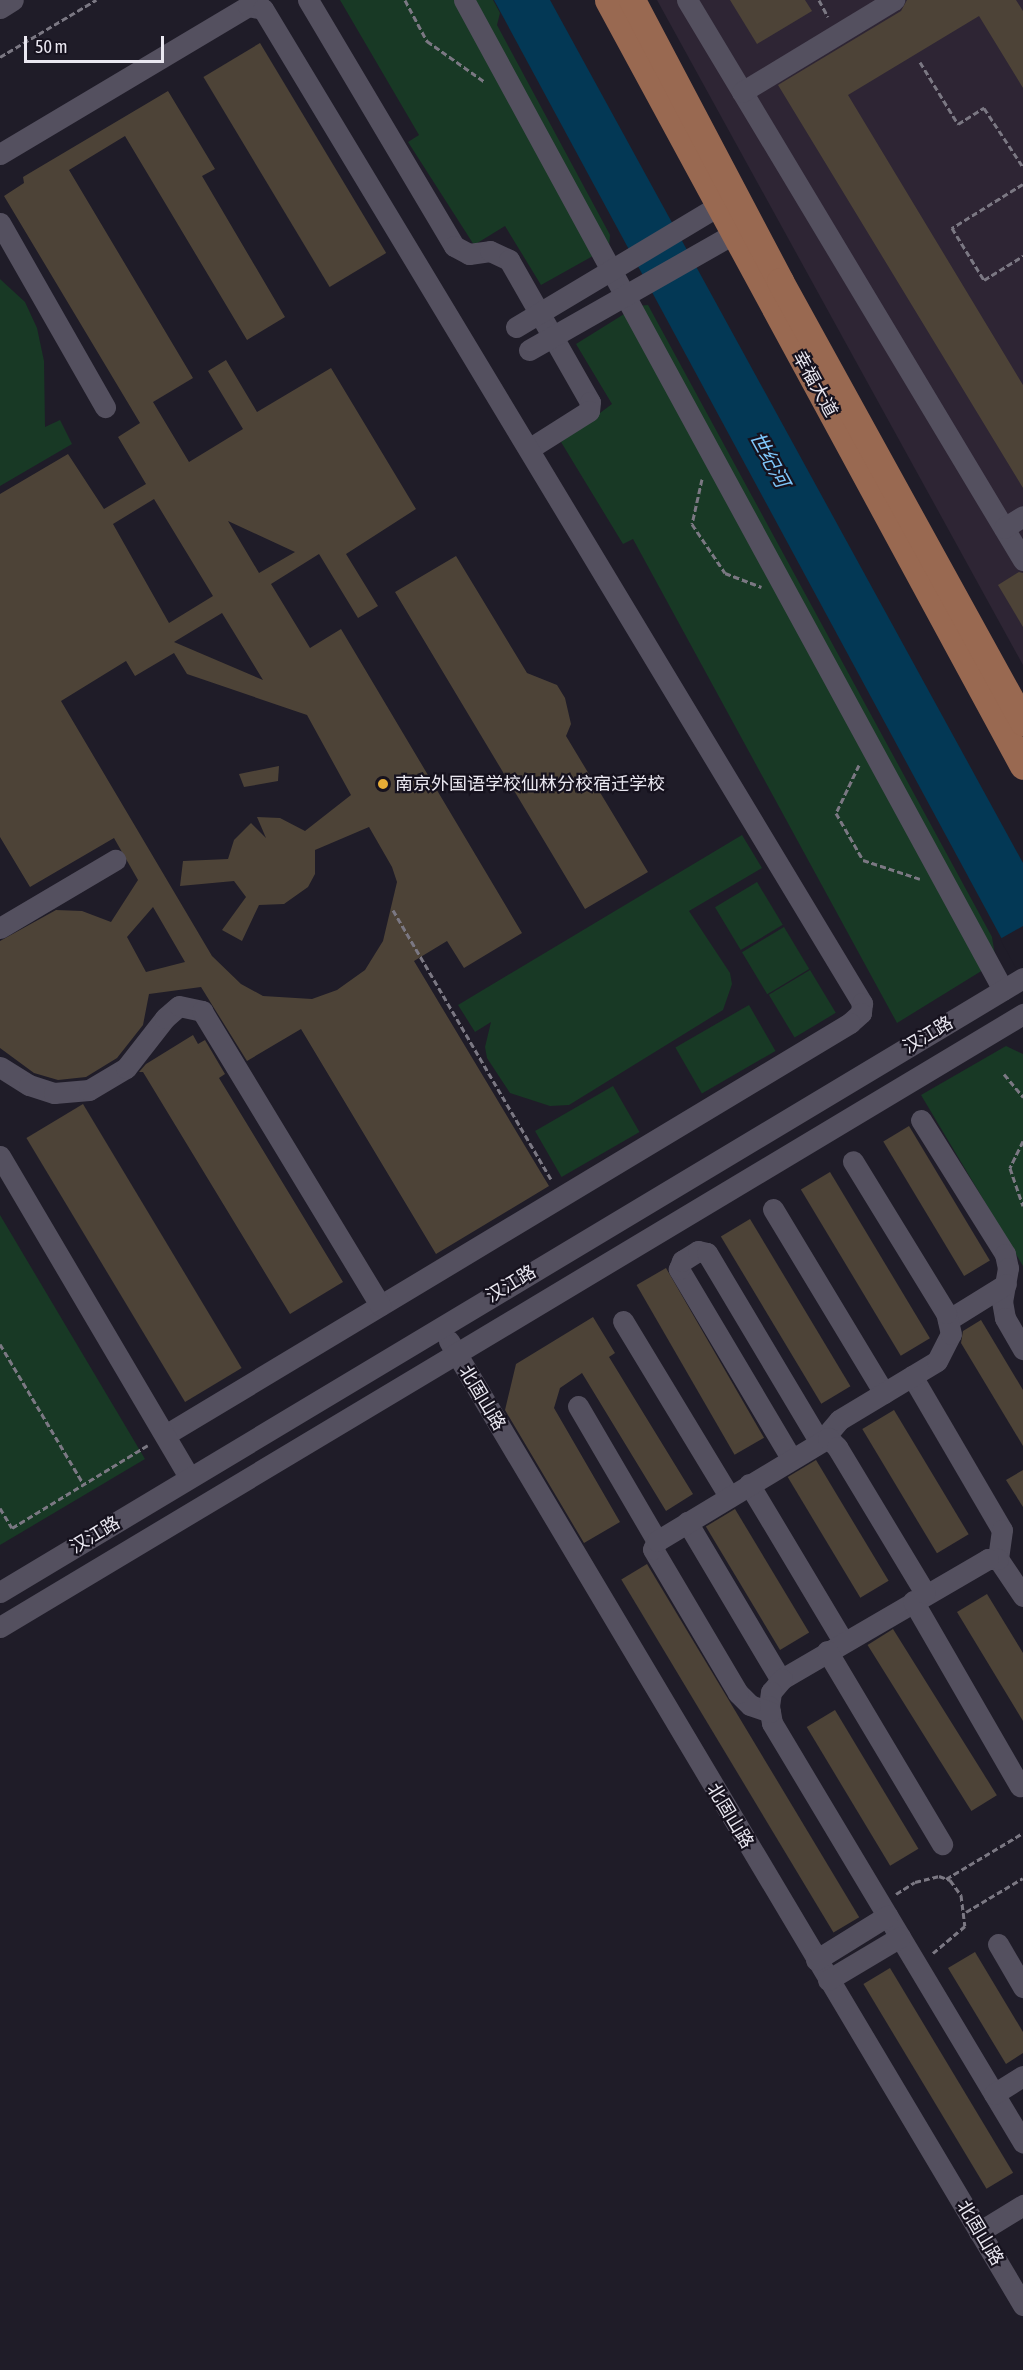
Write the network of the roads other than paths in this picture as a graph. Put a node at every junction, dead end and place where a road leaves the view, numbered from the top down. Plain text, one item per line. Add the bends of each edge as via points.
1 (13, 0) edge
2 (308, 0) edge
3 (464, 0) edge
4 (608, 0) edge
5 (632, 0) edge
6 (687, 0) edge
7 (894, 0) edge
8 (0, 8) edge
9 (742, 92) junction
10 (0, 154) edge
11 (718, 206) junction
12 (0, 223) edge
13 (733, 234) junction
14 (617, 267) junction
15 (631, 292) junction
16 (539, 313) junction
17 (516, 327) dead end
18 (553, 337) junction
19 (529, 350) dead end
20 (105, 407) dead end
21 (529, 449) junction
22 (1023, 516) edge
23 (1004, 528) junction
24 (1023, 560) edge
25 (1023, 722) edge
26 (1023, 766) edge
27 (115, 860) dead end
28 (0, 928) edge
29 (1014, 983) edge
30 (1021, 1021) edge
31 (0, 1067) edge
32 (921, 1120) dead end
33 (0, 1156) edge
34 (852, 1161) dead end
35 (773, 1209) dead end
36 (1006, 1284) junction
37 (380, 1305) junction
38 (948, 1320) junction
39 (623, 1321) dead end
40 (440, 1326) junction
41 (1023, 1349) edge
42 (455, 1352) junction
43 (912, 1377) junction
44 (884, 1393) junction
45 (578, 1406) dead end
46 (165, 1435) junction
47 (821, 1439) junction
48 (791, 1458) junction
49 (189, 1477) junction
50 (749, 1484) junction
51 (729, 1497) junction
52 (687, 1522) junction
53 (657, 1540) junction
54 (998, 1559) junction
55 (0, 1592) edge
56 (1023, 1596) edge
57 (919, 1597) junction
58 (0, 1627) edge
59 (835, 1646) junction
60 (781, 1680) junction
61 (770, 1712) junction
62 (1020, 1785) dead end
63 (942, 1844) dead end
64 (884, 1910) junction
65 (900, 1937) junction
66 (998, 1944) dead end
67 (816, 1960) junction
68 (828, 1980) junction
69 (1023, 1987) edge
70 (1023, 2076) edge
71 (994, 2094) junction
72 (1023, 2143) edge
73 (1023, 2205) edge
74 (979, 2232) junction
75 (1023, 2305) edge

1 - 8 street
2 - 16 street via 454,246 469,254 490,251 509,260
3 - 14 street
4 - 11 main road, 幸福大道
5 - 25 main road, 幸福大道 via 780,281
6 - 9 street
7 - 9 street
9 - 23 street
10 - 21 street via 256,5 270,16
11 - 13 main road, 幸福大道
11 - 14 street
12 - 20 street
13 - 15 street
13 - 26 main road, 幸福大道
14 - 15 street
14 - 16 street
15 - 18 street
15 - 29 street
16 - 17 street
16 - 18 street
18 - 19 street
18 - 21 street via 590,402 589,411
21 - 37 street via 862,1003 861,1013
22 - 23 street
23 - 24 street
27 - 28 street
29 - 40 street, 汉江路
30 - 42 street, 汉江路
31 - 37 street via 28,1085 54,1093 89,1090 126,1068 179,1006 202,1011
32 - 36 street via 1005,1254
33 - 46 street
34 - 38 street
35 - 44 street
36 - 38 street
36 - 41 street via 1002,1301 1005,1318
37 - 46 street
38 - 43 street via 951,1334 943,1355
39 - 51 street
40 - 42 street, 北固山路
40 - 49 street, 汉江路
42 - 58 street, 汉江路
42 - 67 street, 北固山路
43 - 44 street
43 - 54 street via 1002,1530
44 - 47 street via 833,1424
45 - 53 street
46 - 49 street
47 - 48 street
47 - 48 street via 707,1254 698,1251 682,1261 679,1269
47 - 57 street via 837,1447
48 - 50 street
49 - 55 street, 汉江路
50 - 51 street
50 - 59 street
51 - 52 street
52 - 53 street
52 - 60 street
53 - 61 street via 653,1550 738,1693 750,1705
54 - 56 street
54 - 57 street via 973,1566
57 - 59 street
57 - 62 street
59 - 60 street
59 - 63 street
60 - 61 street via 771,1692
61 - 64 street via 772,1723
64 - 65 street
64 - 67 street
65 - 68 street
65 - 71 street
66 - 69 street
67 - 68 street, 北固山路
68 - 74 street, 北固山路
70 - 71 street
71 - 72 street
73 - 74 street
74 - 75 street, 北固山路

